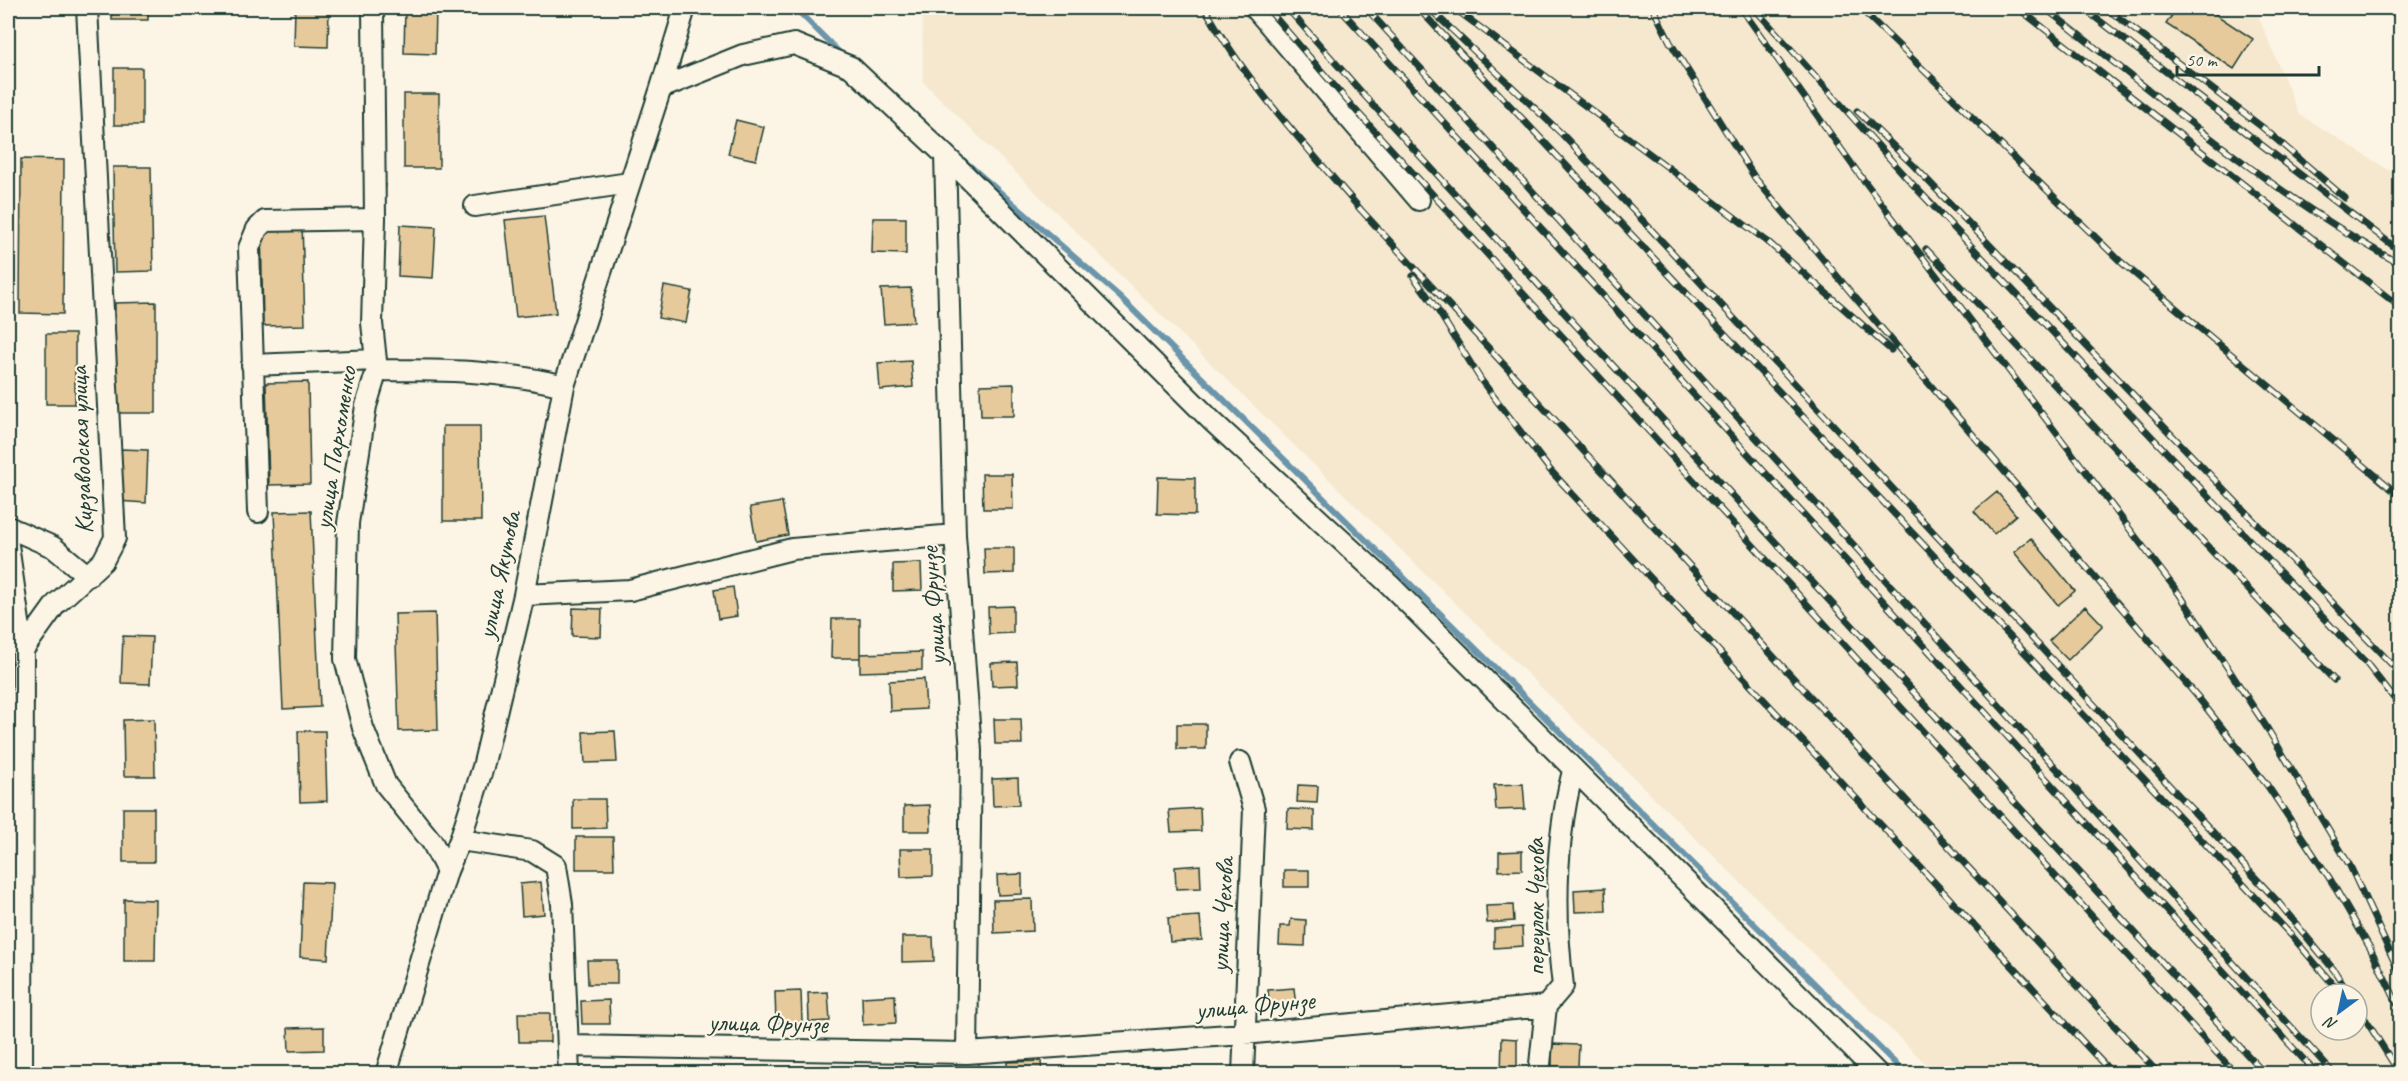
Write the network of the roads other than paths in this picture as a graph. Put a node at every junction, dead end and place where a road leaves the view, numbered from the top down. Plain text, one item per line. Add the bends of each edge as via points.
1 (87, 8) edge
2 (373, 8) edge
3 (685, 8) edge
4 (1255, 8) edge
5 (661, 88) junction
6 (945, 155) junction
7 (629, 183) junction
8 (1419, 200) dead end
9 (475, 206) dead end
10 (375, 219) junction
11 (252, 365) junction
12 (377, 365) junction
13 (564, 386) junction
14 (258, 512) dead end
15 (8, 527) edge
16 (955, 535) junction
17 (8, 545) edge
18 (88, 576) junction
19 (524, 595) junction
20 (22, 650) junction
21 (1240, 762) dead end
22 (1573, 771) junction
23 (460, 840) junction
24 (447, 871) junction
25 (1546, 1006) junction
26 (1244, 1034) junction
27 (568, 1047) junction
28 (967, 1053) junction
29 (22, 1074) edge
30 (386, 1074) edge
31 (569, 1074) edge
32 (1243, 1074) edge
33 (1539, 1074) edge
34 (1878, 1074) edge

1 - 18 street, Кирзаводская улица via 115,538 103,561
2 - 10 street, улица Пархоменко
3 - 5 street, улица Якутова
4 - 8 street
5 - 6 street via 742,55 794,44 851,67
5 - 7 street, улица Якутова
6 - 16 street, улица Фрунзе
6 - 22 street via 1213,422 1390,585
7 - 9 street
7 - 13 street, улица Якутова
10 - 11 street via 265,221 257,229 249,248
10 - 12 street, улица Пархоменко via 372,323
11 - 12 street
11 - 14 street
12 - 13 street via 529,377
12 - 24 street, улица Пархоменко via 366,406 348,523 345,659 363,728 386,785 432,842
13 - 19 street, улица Якутова
15 - 18 street via 53,547
16 - 19 street via 792,549 630,590
16 - 28 street, улица Фрунзе via 971,751
17 - 20 street
18 - 20 street, Кирзаводская улица via 56,604
19 - 23 street, улица Якутова via 483,767
20 - 29 street
21 - 26 street, улица Чехова via 1254,809
22 - 25 street, переулок Чехова via 1560,838 1557,939 1563,986
22 - 34 street
23 - 24 street, улица Якутова
23 - 27 street via 532,851 556,866 562,904
24 - 30 street, улица Якутова
25 - 26 street, улица Фрунзе
25 - 33 street, переулок Чехова
26 - 28 street, улица Фрунзе
26 - 32 street, улица Чехова
27 - 28 street, улица Фрунзе
27 - 31 street

